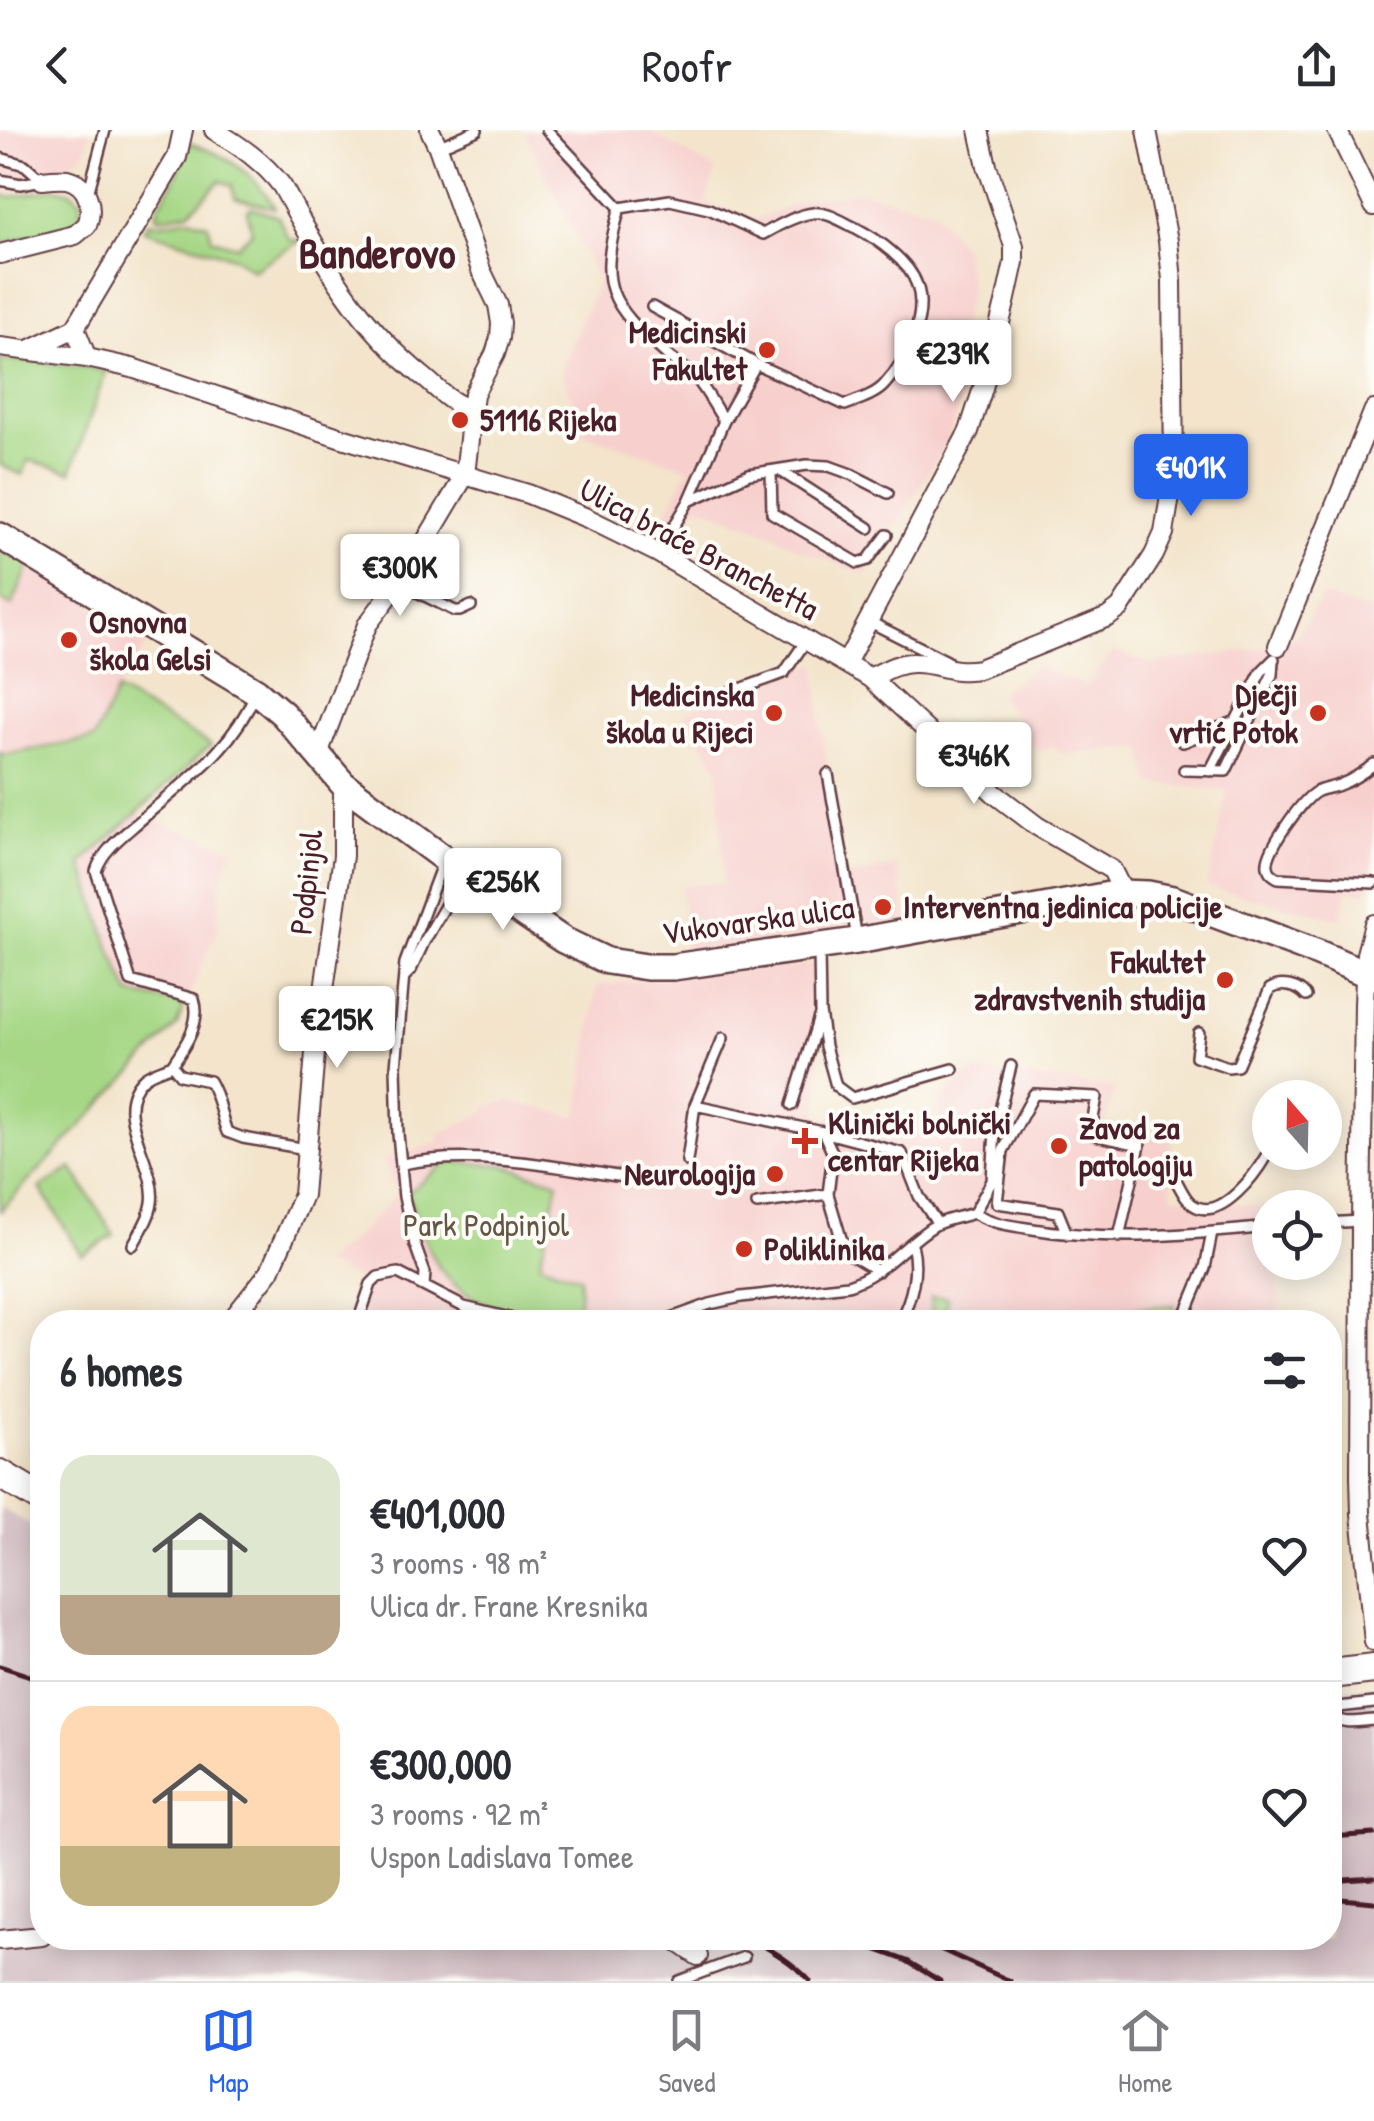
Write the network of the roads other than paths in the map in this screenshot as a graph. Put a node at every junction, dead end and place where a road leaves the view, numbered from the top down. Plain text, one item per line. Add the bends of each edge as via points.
1 (105, 130) edge
2 (183, 130) edge
3 (214, 130) edge
4 (477, 130) edge
5 (547, 130) edge
6 (979, 130) edge
7 (1147, 130) edge
8 (1337, 130) edge
9 (434, 139) edge
10 (0, 158) edge
11 (0, 180) edge
12 (42, 180) junction
13 (88, 196) junction
14 (1374, 206) edge
15 (620, 208) junction
16 (0, 254) edge
17 (652, 308) dead end
18 (76, 328) junction
19 (0, 347) edge
20 (30, 349) junction
21 (87, 358) junction
22 (756, 364) junction
23 (471, 410) junction
24 (1374, 410) edge
25 (724, 420) junction
26 (775, 470) junction
27 (465, 475) junction
28 (888, 494) dead end
29 (688, 501) junction
30 (869, 528) dead end
31 (887, 534) dead end
32 (0, 536) edge
33 (658, 553) junction
34 (399, 583) junction
35 (471, 606) dead end
36 (868, 621) junction
37 (806, 641) junction
38 (1276, 654) junction
39 (846, 663) junction
40 (948, 670) junction
41 (870, 678) junction
42 (256, 691) junction
43 (708, 702) dead end
44 (1236, 721) junction
45 (1183, 742) dead end
46 (318, 754) junction
47 (1374, 764) edge
48 (1184, 770) dead end
49 (1210, 771) junction
50 (828, 774) dead end
51 (343, 784) junction
52 (454, 866) junction
53 (1374, 883) edge
54 (1120, 893) junction
55 (1374, 924) edge
56 (858, 941) junction
57 (819, 946) junction
58 (1370, 976) edge
59 (404, 978) junction
60 (1306, 996) dead end
61 (820, 1012) junction
62 (1199, 1034) dead end
63 (723, 1038) dead end
64 (172, 1065) junction
65 (1011, 1066) dead end
66 (953, 1070) dead end
67 (694, 1105) junction
68 (792, 1105) dead end
69 (823, 1132) junction
70 (309, 1149) junction
71 (1368, 1154) edge
72 (687, 1161) dead end
73 (402, 1164) junction
74 (1257, 1170) edge
75 (637, 1179) dead end
76 (1177, 1182) dead end
77 (828, 1194) junction
78 (758, 1204) dead end
79 (974, 1214) junction
80 (1360, 1221) junction
81 (1342, 1222) edge
82 (937, 1224) junction
83 (1252, 1229) edge
84 (1212, 1233) junction
85 (1067, 1234) junction
86 (1119, 1237) junction
87 (912, 1244) junction
88 (133, 1246) dead end
89 (878, 1271) junction
90 (424, 1286) junction
91 (239, 1310) edge
92 (362, 1310) edge
93 (477, 1310) edge
94 (693, 1310) edge
95 (904, 1310) edge
96 (1187, 1310) edge
97 (1368, 1374) edge
98 (0, 1474) edge
99 (30, 1490) edge
100 (1368, 1514) edge
101 (1374, 1642) edge
102 (1374, 1669) edge
103 (1342, 1673) edge
104 (1374, 1703) edge
105 (1342, 1710) edge
106 (1342, 1720) edge
107 (1374, 1720) edge
108 (30, 1937) edge
109 (0, 1940) edge
110 (689, 1950) edge
111 (698, 1956) dead end
112 (744, 1957) dead end
113 (679, 1981) edge

1 - 13 lane
2 - 18 street via 177,157
3 - 23 street via 271,171 342,291 378,334 441,392
4 - 9 lane
5 - 15 lane
6 - 36 street via 1014,246 1005,303 969,431
7 - 40 street via 1172,280 1174,471 1164,533 1116,612 978,669
8 - 14 street
9 - 23 street via 502,323
10 - 12 lane
11 - 12 lane
12 - 13 street via 70,180
13 - 16 street via 90,218 82,230
15 - 22 lane via 670,200 710,208 763,234 814,212 864,232 902,262 916,283 919,320 908,347 884,387 860,400 844,404
15 - 25 lane via 609,243 611,294 632,322 694,375
17 - 22 lane
18 - 20 street
18 - 21 street
19 - 20 street, Ulica braće Branchetta
20 - 21 street, Ulica braće Branchetta
21 - 27 street, Ulica braće Branchetta
22 - 25 lane
23 - 27 street
24 - 38 street
25 - 29 lane
26 - 28 lane via 829,466
26 - 29 lane
26 - 30 lane
26 - 31 lane via 772,512 858,563
27 - 33 street, Ulica braće Branchetta via 558,506
27 - 34 street
29 - 33 lane
32 - 42 main road, Vukovarska ulica
33 - 37 street, Ulica braće Branchetta
34 - 35 lane via 455,611
34 - 46 street via 367,625
36 - 39 street
36 - 40 lane via 947,662
37 - 39 street, Ulica braće Branchetta
37 - 43 lane via 784,672
38 - 44 lane
38 - 49 lane via 1226,771
39 - 41 street, Ulica braće Branchetta
40 - 41 street via 917,662
41 - 54 street, Ulica braće Branchetta via 995,794 1112,870
42 - 46 main road, Vukovarska ulica
42 - 64 lane via 232,738 110,848 96,871 131,981 194,999 198,1010 188,1041
44 - 45 lane
44 - 49 lane
46 - 51 main road, Vukovarska ulica
47 - 53 lane via 1302,804 1268,862 1278,878
48 - 49 lane
50 - 56 lane
51 - 52 main road, Vukovarska ulica
51 - 70 street, Podpinjol via 343,856
52 - 57 main road, Vukovarska ulica via 563,940 625,965 673,967
52 - 59 lane
52 - 59 lane via 405,963
54 - 56 main road, Vukovarska ulica
54 - 58 main road, Vukovarska ulica via 1173,899
55 - 58 street via 1366,954
56 - 57 main road, Vukovarska ulica
57 - 61 lane
58 - 71 street
59 - 73 lane via 396,1067
60 - 62 lane via 1297,987 1270,989 1237,1066 1196,1056
61 - 66 lane via 829,1069 836,1086 852,1098
61 - 68 lane
63 - 67 lane
64 - 70 lane via 180,1075 209,1081 227,1132
64 - 88 lane via 146,1077 131,1096 152,1182 147,1220
65 - 79 lane via 995,1130 992,1181
67 - 69 lane
67 - 72 lane
69 - 77 lane via 833,1154
69 - 82 lane via 902,1154
70 - 91 street, Podpinjol via 304,1196 270,1270
71 - 80 street
73 - 75 lane via 479,1158
73 - 90 lane
74 - 76 lane via 1215,1208 1194,1206
77 - 78 lane
77 - 89 lane via 851,1255
79 - 82 lane
79 - 85 lane
80 - 81 lane
80 - 97 street
82 - 87 lane
83 - 84 lane
84 - 86 lane
84 - 96 lane
85 - 86 lane
85 - 86 lane via 1058,1212 997,1203 1003,1151 1034,1094 1097,1097 1090,1134 1140,1145
87 - 89 lane
87 - 95 lane via 913,1285
89 - 94 lane via 848,1285 741,1297
90 - 92 lane via 398,1273 378,1277
90 - 93 lane
97 - 100 street
98 - 99 main road
100 - 101 street
102 - 103 main road
104 - 105 lane
106 - 107 lane
108 - 109 street
110 - 111 street
112 - 113 lane

